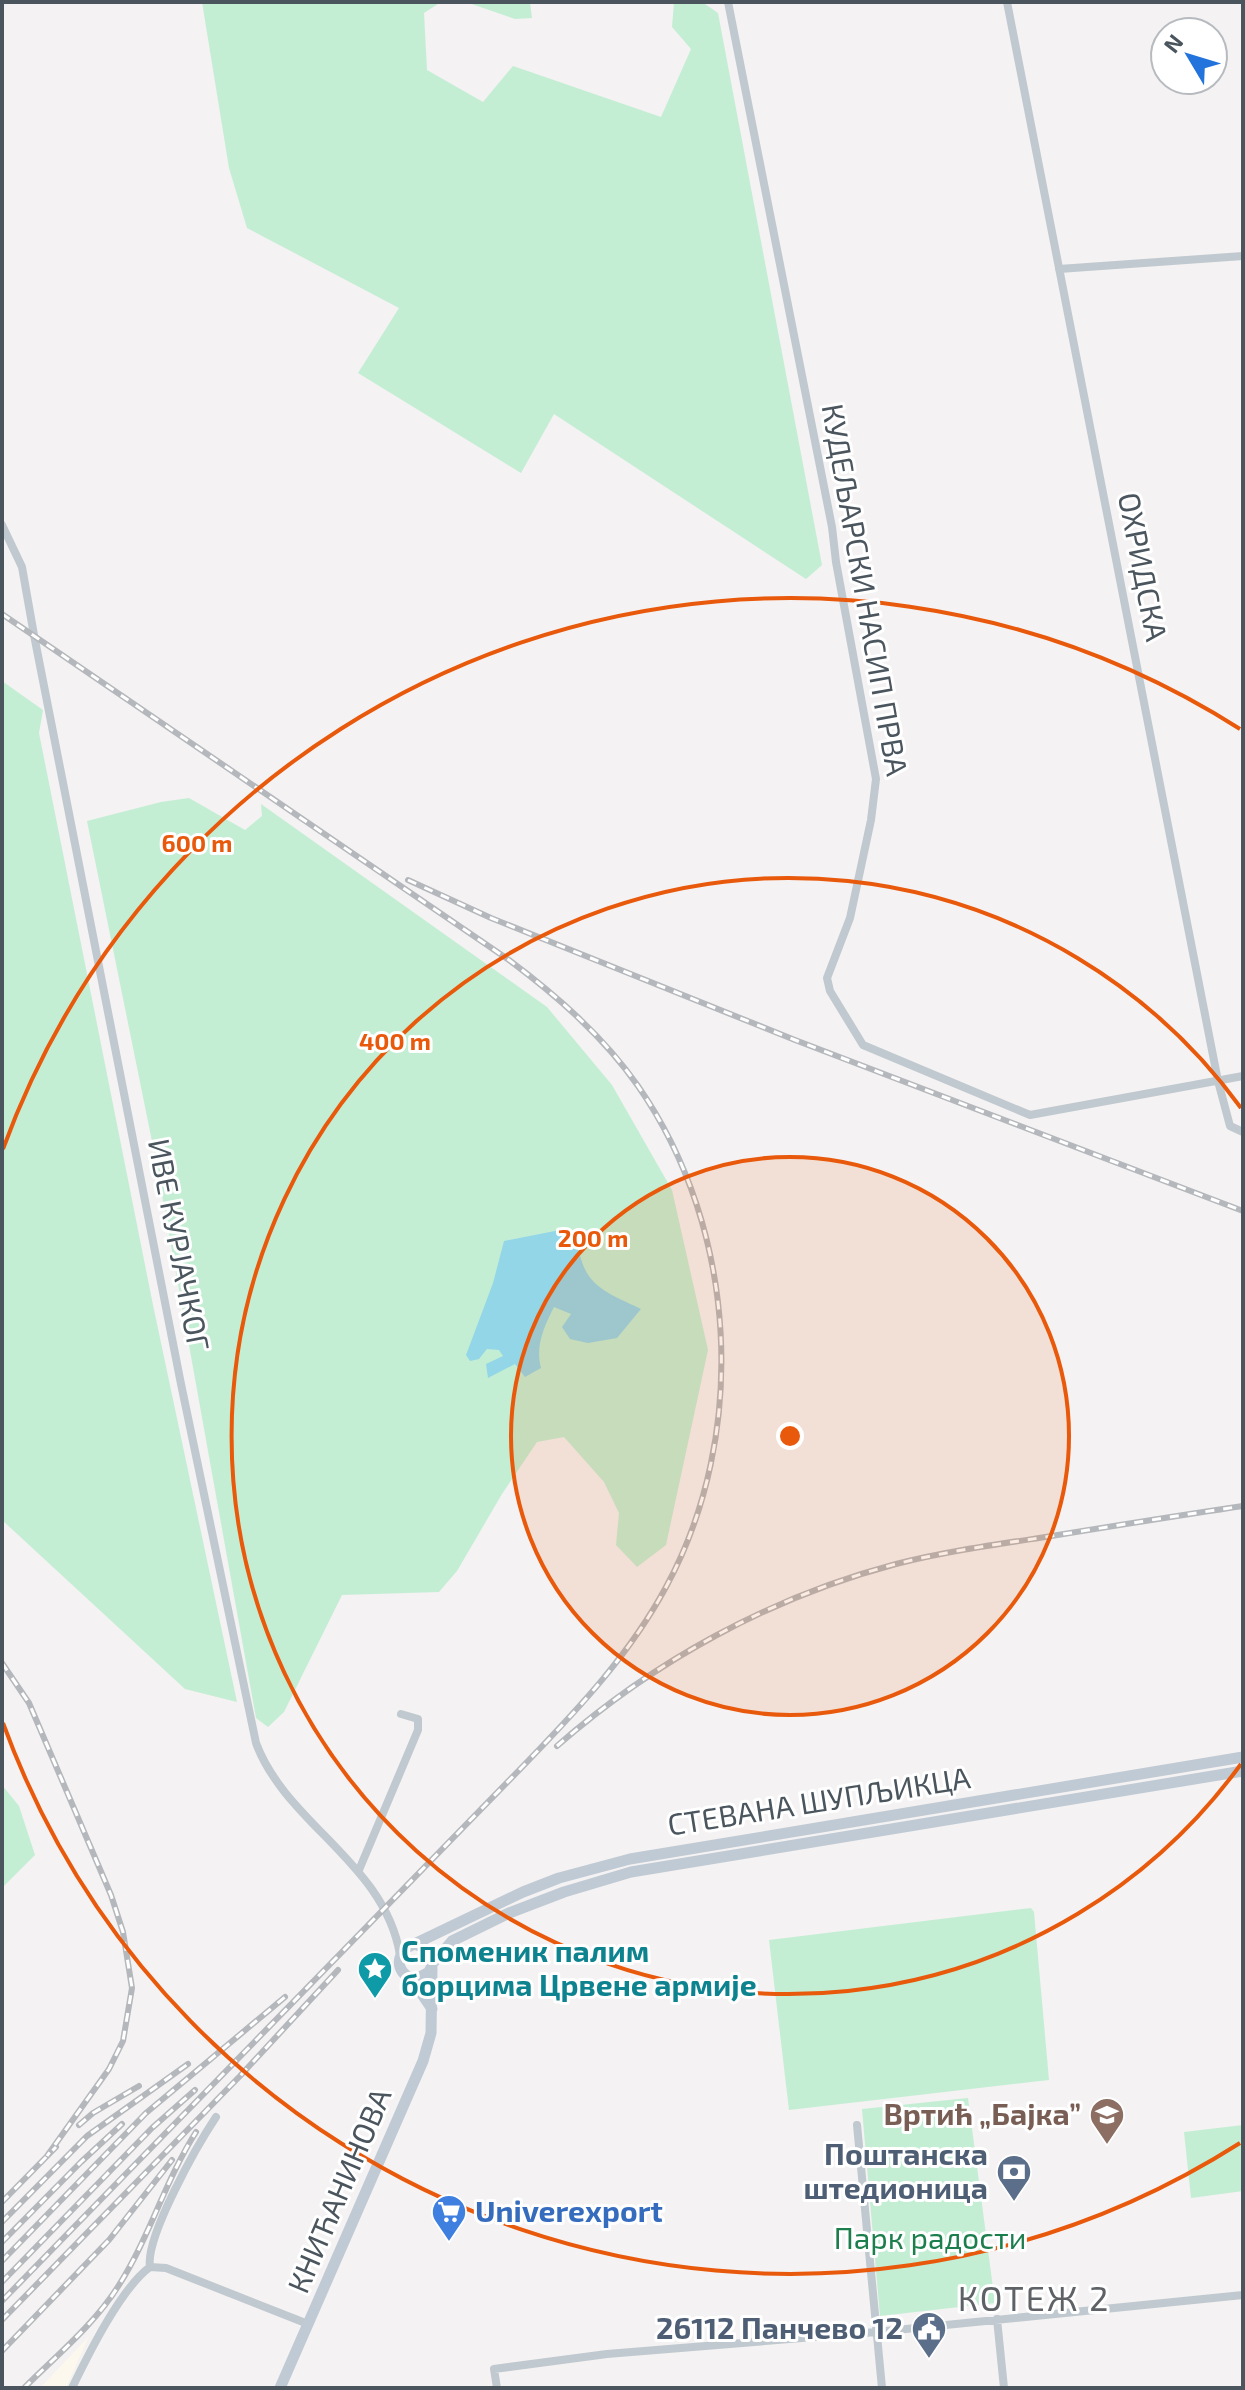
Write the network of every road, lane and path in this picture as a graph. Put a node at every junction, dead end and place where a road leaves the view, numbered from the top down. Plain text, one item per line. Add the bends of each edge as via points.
1 (728, 2) edge
2 (1007, 2) edge
3 (1243, 256) edge
4 (1059, 269) junction
5 (2, 525) edge
6 (1243, 1076) edge
7 (1218, 1081) junction
8 (1243, 1132) edge
9 (401, 1714) dead end
10 (1243, 1757) edge
11 (1243, 1771) edge
12 (359, 1870) junction
13 (395, 1933) junction
14 (416, 1945) junction
15 (400, 1955) junction
16 (432, 1966) junction
17 (411, 1978) junction
18 (432, 2009) junction
19 (216, 2117) dead end
20 (857, 2125) dead end
21 (150, 2267) junction
22 (1243, 2295) edge
23 (997, 2319) junction
24 (308, 2324) junction
25 (876, 2332) junction
26 (72, 2388) edge
27 (280, 2388) edge
28 (497, 2388) edge
29 (882, 2388) edge
30 (1004, 2388) edge

1 - 7 street, КУДЕЉАРСКИ НАСИП ПРВА via 876,779 850,918 827,978 830,991 863,1045 1030,1115
2 - 4 street, ОХРИДСКА
3 - 4 street
4 - 7 street, ОХРИДСКА
5 - 12 street, ИВЕ КУРЈАЧКОГ via 24,572 256,1743 274,1781
6 - 7 street, КУДЕЉАРСКИ НАСИП ПРВА
7 - 8 street, ОХРИДСКА via 1230,1126
9 - 12 street via 418,1719 418,1730
10 - 14 main road, СТЕВАНА ШУПЉИКЦА via 630,1859 523,1892
11 - 16 main road, СТЕВАНА ШУПЉИКЦА via 631,1872 509,1913 452,1941
12 - 13 street, ИВЕ КУРЈАЧКОГ
13 - 14 street
13 - 15 street
14 - 15 main road
14 - 16 main road via 429,1950
15 - 17 main road via 400,1969
16 - 17 main road via 426,1976
16 - 18 main road, КНИЋАНИНОВА
17 - 18 main road
18 - 24 main road, КНИЋАНИНОВА via 423,2061
19 - 21 street via 167,2208 150,2252
20 - 25 street
21 - 24 street via 166,2268
21 - 26 street via 100,2333
22 - 23 street
23 - 25 street
23 - 30 street
24 - 27 main road, КНИЋАНИНОВА
25 - 28 street via 494,2369
25 - 29 street

